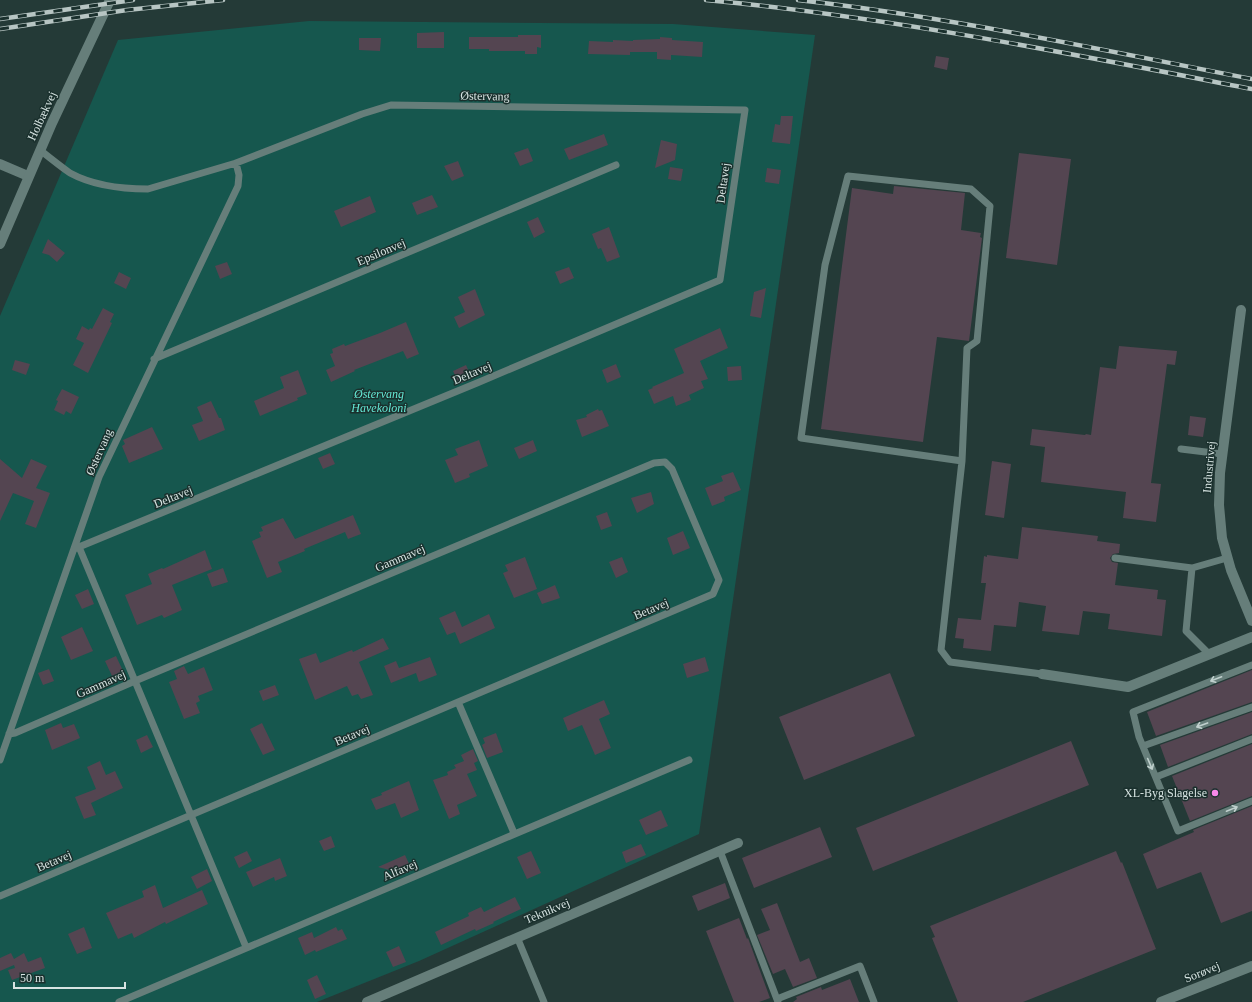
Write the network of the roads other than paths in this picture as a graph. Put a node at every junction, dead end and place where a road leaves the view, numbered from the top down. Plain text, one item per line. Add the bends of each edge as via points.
1 (110, 0) edge
2 (744, 110) joint
3 (40, 150) junction
4 (236, 163) junction
5 (0, 164) edge
6 (616, 166) dead end
7 (28, 176) junction
8 (0, 244) edge
9 (1242, 310) dead end
10 (154, 359) junction
11 (1181, 448) dead end
12 (1222, 454) junction
13 (962, 461) junction
14 (76, 548) junction
15 (1115, 558) dead end
16 (1227, 558) junction
17 (1192, 568) junction
18 (713, 594) joint
19 (1252, 621) edge
20 (1252, 637) edge
21 (1209, 654) junction
22 (1252, 665) edge
23 (1042, 674) joint
24 (135, 681) junction
25 (458, 702) junction
26 (1252, 707) edge
27 (9, 734) junction
28 (1252, 739) edge
29 (1143, 746) junction
30 (0, 760) edge
31 (689, 760) dead end
32 (1156, 777) junction
33 (1252, 801) edge
34 (191, 815) junction
35 (514, 833) junction
36 (738, 843) dead end
37 (720, 851) junction
38 (0, 896) edge
39 (517, 938) junction
40 (246, 947) junction
41 (1252, 966) edge
42 (778, 1000) edge
43 (119, 1002) edge
44 (367, 1002) edge
45 (544, 1002) edge
46 (874, 1002) edge
47 (1161, 1002) edge

1 - 3 street, Holbækvej
2 - 4 lane, Østervang via 392,105 362,114
2 - 14 lane, Deltavej via 720,280
3 - 4 lane, Østervang via 70,173 98,184 133,189 148,189
3 - 7 street, Holbækvej
4 - 10 lane, Østervang via 238,186
5 - 7 street
6 - 10 lane, Epsilonvej
7 - 8 street, Holbækvej
9 - 12 street, Industrivej
10 - 14 lane, Østervang via 99,477
11 - 12 lane
12 - 16 street, Industrivej via 1219,505
13 - 13 lane via 967,348 977,340 990,206 971,189 848,176 825,265 801,438
13 - 23 lane via 941,650 950,662
14 - 24 lane
14 - 27 lane, Østervang
15 - 17 lane
16 - 17 lane
16 - 19 street, Industrivej
17 - 21 lane via 1186,631
18 - 24 lane, Gammavej via 719,580 672,470 665,462 654,463
18 - 25 lane, Betavej
20 - 21 street
21 - 23 street via 1128,687
22 -> 29 lane via 1133,712
24 - 27 lane, Gammavej
24 - 34 lane
25 - 34 lane, Betavej
25 - 35 lane
26 -> 29 lane
27 - 30 lane, Østervang
28 - 32 lane
29 -> 32 lane
31 - 35 lane, Alfavej
32 -> 33 lane via 1178,831
34 - 38 lane, Betavej
34 - 40 lane
35 - 40 lane, Alfavej
36 - 37 street, Teknikvej
37 - 39 street, Teknikvej
37 - 42 lane
39 - 44 street, Teknikvej
39 - 45 lane
40 - 43 lane, Alfavej
41 - 47 street, Sorøvej
42 - 46 lane via 860,966

